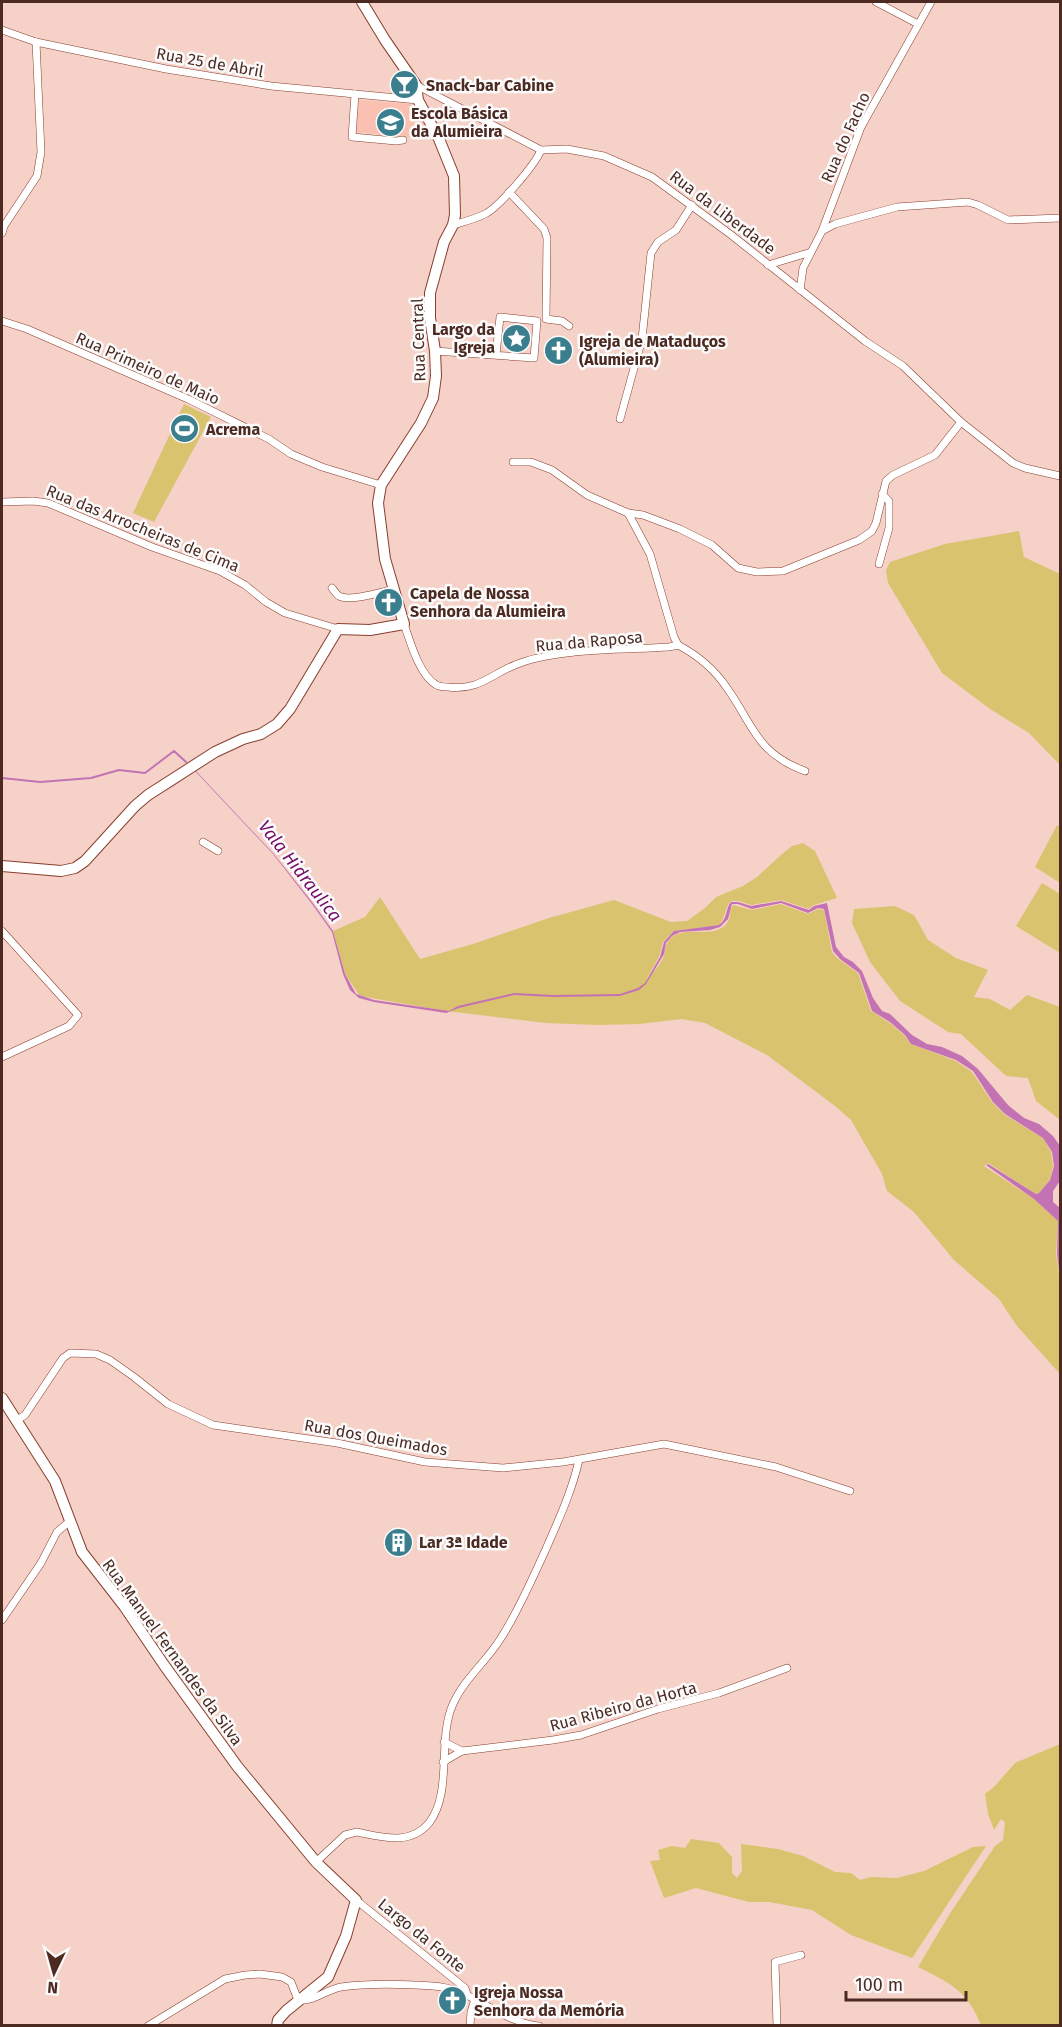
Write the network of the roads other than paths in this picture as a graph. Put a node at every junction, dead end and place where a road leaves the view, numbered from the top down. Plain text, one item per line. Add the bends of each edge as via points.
1 (362, 2) edge
2 (876, 2) edge
3 (931, 2) edge
4 (918, 24) junction
5 (2, 30) edge
6 (36, 42) junction
7 (416, 85) junction
8 (355, 94) junction
9 (418, 100) junction
10 (403, 140) dead end
11 (541, 150) junction
12 (509, 192) junction
13 (692, 205) junction
14 (1060, 218) edge
15 (453, 225) junction
16 (822, 231) junction
17 (2, 233) edge
18 (808, 253) junction
19 (768, 265) junction
20 (801, 290) junction
21 (546, 319) junction
22 (2, 321) edge
23 (537, 321) junction
24 (568, 326) dead end
25 (435, 351) junction
26 (496, 355) junction
27 (620, 419) dead end
28 (961, 422) junction
29 (513, 462) dead end
30 (1060, 476) edge
31 (381, 485) junction
32 (882, 494) junction
33 (2, 502) edge
34 (628, 513) junction
35 (879, 564) dead end
36 (332, 588) dead end
37 (394, 589) junction
38 (405, 624) junction
39 (338, 629) junction
40 (678, 645) junction
41 (805, 771) dead end
42 (203, 842) dead end
43 (219, 851) dead end
44 (2, 866) edge
45 (2, 931) edge
46 (2, 1057) edge
47 (2, 1398) edge
48 (16, 1421) junction
49 (579, 1460) junction
50 (850, 1491) dead end
51 (70, 1521) junction
52 (2, 1620) edge
53 (787, 1668) dead end
54 (444, 1742) junction
55 (462, 1751) junction
56 (443, 1762) junction
57 (316, 1862) junction
58 (356, 1900) junction
59 (801, 1955) dead end
60 (467, 1994) junction
61 (475, 1999) junction
62 (298, 2000) junction
63 (148, 2025) edge
64 (277, 2025) edge
65 (470, 2025) edge
66 (539, 2025) edge
67 (777, 2025) edge

1 - 7 street, Rua da Liberdade
2 - 4 street
3 - 4 street, Rua do Facho
4 - 16 street, Rua do Facho via 861,127
5 - 6 street, Rua 25 de Abril
6 - 8 street, Rua 25 de Abril via 178,71
6 - 17 street via 41,152 37,176
7 - 9 street, Rua Central
7 - 11 street, Rua da Liberdade
8 - 9 street, Rua 25 de Abril
8 - 10 street via 352,137
9 - 15 street, Rua Central via 454,176
11 - 12 street
11 - 13 street, Rua da Liberdade via 567,149 604,156 652,177
12 - 15 street via 487,213
12 - 21 street via 544,229 547,238
13 - 19 street, Rua da Liberdade
13 - 27 street via 676,230 658,242 651,253 642,339
14 - 16 street via 1008,220 968,202 897,207
15 - 25 street, Rua Central via 444,242 430,293
16 - 18 street, Rua do Facho
18 - 19 street
18 - 20 street, Rua do Facho via 802,268
19 - 20 street, Rua da Liberdade
20 - 28 street, Rua da Liberdade via 903,366
21 - 23 street
21 - 24 street
22 - 31 street, Rua Primeiro de Maio via 188,399 301,458
23 - 26 street via 534,358
23 - 26 street via 500,317
25 - 26 street
25 - 31 street, Rua Central via 433,398
28 - 30 street, Rua da Liberdade via 1013,464
28 - 32 street via 935,455 886,481
29 - 34 street via 531,462 552,470 587,495
31 - 37 street, Rua Central via 378,503 385,559
32 - 34 street via 872,531 783,571 738,568 712,545 643,515
32 - 35 street via 889,501 889,528
33 - 39 street, Rua das Arrocheiras de Cima via 48,503 220,572 285,613
34 - 40 street via 650,554
36 - 37 street via 345,598
37 - 38 street, Rua Central
38 - 39 street, Rua das Arrocheiras de Cima via 370,630
38 - 40 street, Rua da Raposa via 426,676 436,686 462,689 534,658
39 - 44 street via 277,724 214,752 148,795 85,861 75,868 49,871
40 - 41 street via 710,668 726,686 764,746 785,763
42 - 43 street
45 - 46 street via 78,1015 69,1026
47 - 48 street, Rua Manuel Fernandes da Silva
48 - 49 street, Rua dos Queimados via 25,1415 63,1358 84,1352 110,1360 168,1404 213,1425 337,1443 425,1462 503,1468
48 - 51 street, Rua Manuel Fernandes da Silva via 55,1481
49 - 50 street, Rua dos Queimados via 664,1444 776,1467
49 - 54 street via 574,1484 523,1600 501,1639 456,1697
51 - 52 street via 57,1532
51 - 57 street, Rua Manuel Fernandes da Silva via 82,1552 224,1748
53 - 55 street, Rua Ribeiro da Horta via 581,1735
54 - 55 street
54 - 56 street
55 - 56 street, Rua Ribeiro da Horta
56 - 57 street via 436,1811 421,1830 399,1839 351,1833
57 - 58 street, Rua Manuel Fernandes da Silva
58 - 60 street, Largo da Fonte via 465,1988
58 - 62 street via 328,1977
59 - 67 street via 775,1962
60 - 61 street
60 - 62 street via 435,1986 359,1985 338,1988 307,2001
61 - 65 street
61 - 66 street via 516,2021
62 - 63 street via 291,1982 282,1977 245,1975 225,1979
62 - 64 street

